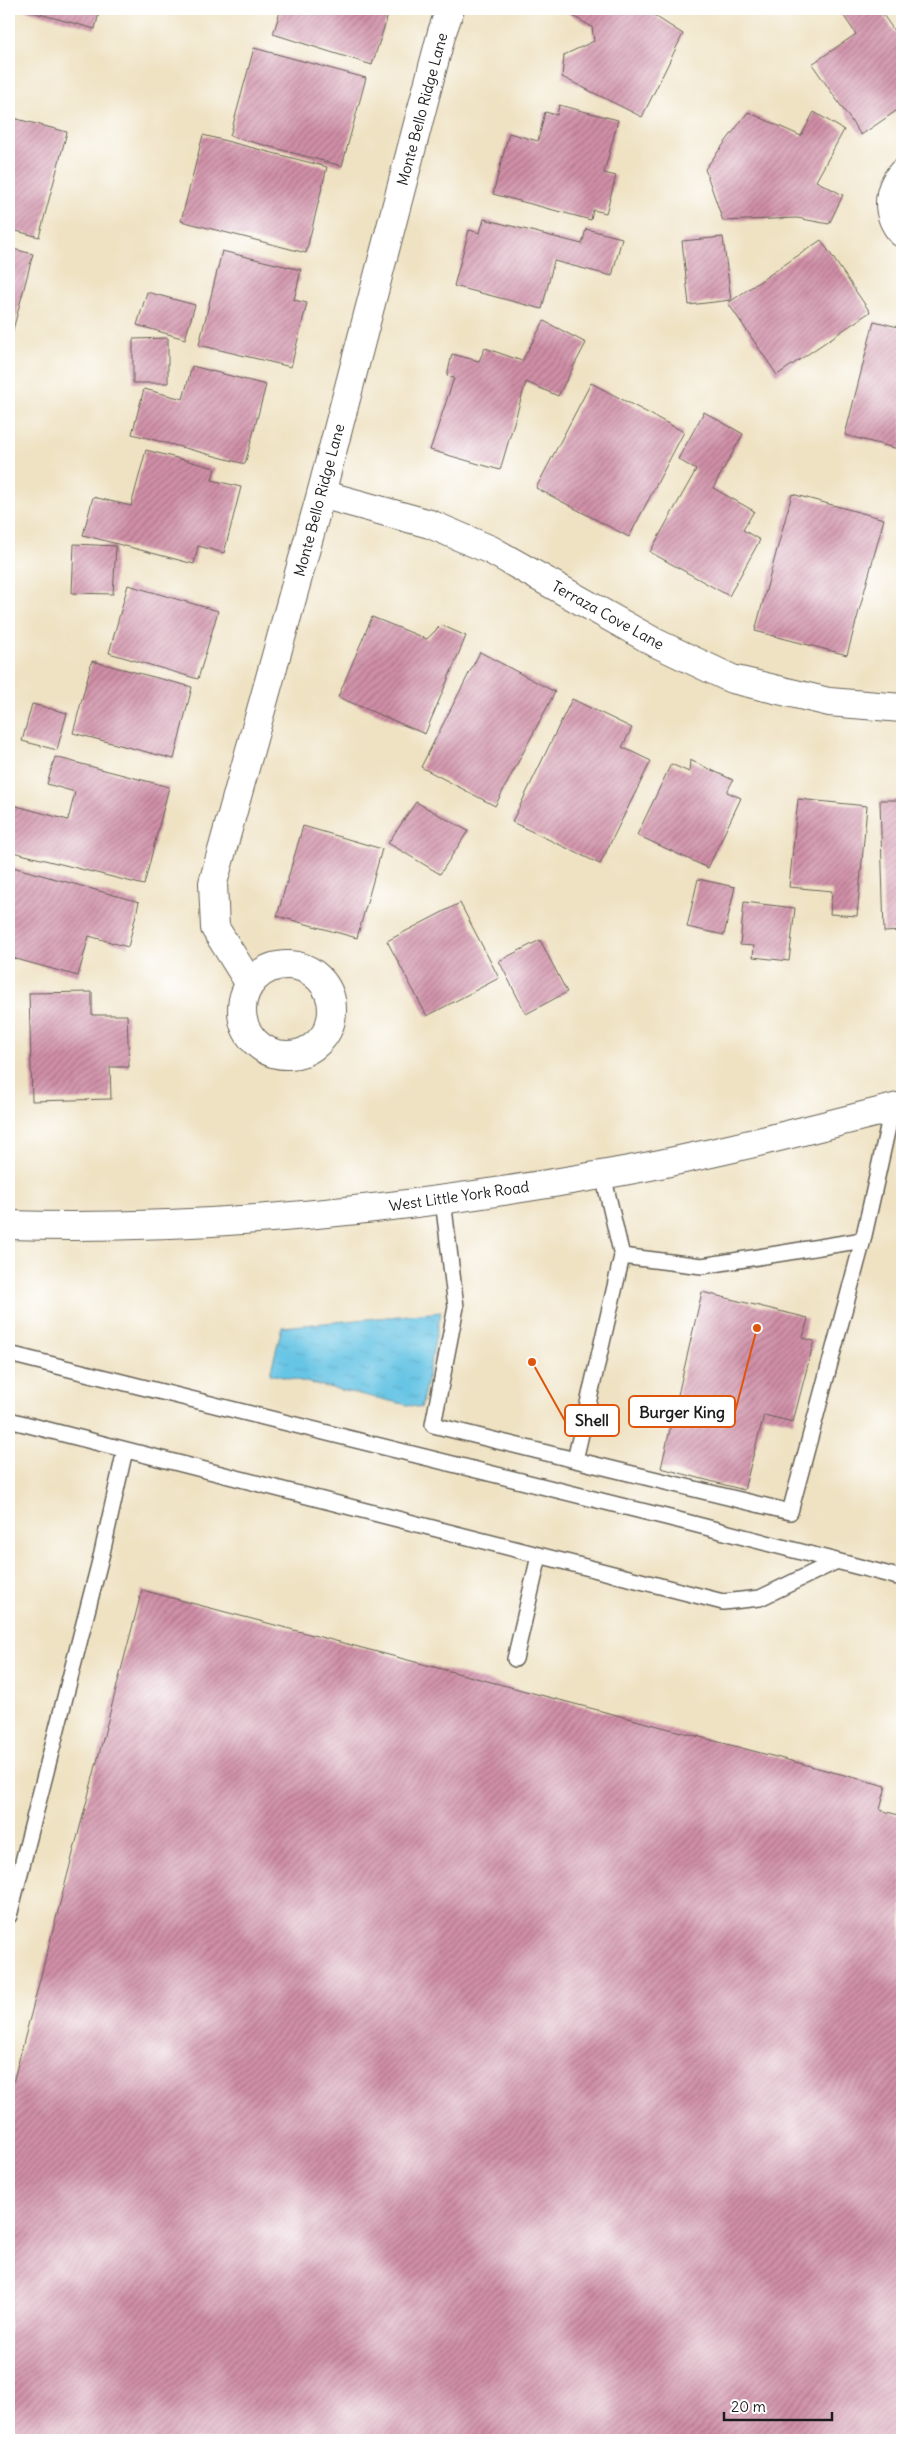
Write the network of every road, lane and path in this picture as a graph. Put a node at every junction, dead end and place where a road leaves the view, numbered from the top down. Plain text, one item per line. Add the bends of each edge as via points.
1 (450, 9) edge
2 (902, 173) edge
3 (902, 234) edge
4 (321, 494) junction
5 (902, 708) edge
6 (250, 984) dead end
7 (897, 1107) edge
8 (603, 1175) junction
9 (443, 1200) junction
10 (9, 1226) edge
11 (863, 1240) junction
12 (622, 1256) junction
13 (9, 1354) edge
14 (9, 1420) edge
15 (125, 1450) junction
16 (575, 1460) junction
17 (539, 1556) junction
18 (837, 1561) junction
19 (902, 1578) edge
20 (515, 1659) dead end
21 (9, 1916) edge

1 - 4 street, Monte Bello Ridge Lane
2 - 3 street via 890,193 889,206
4 - 5 street, Terraza Cove Lane via 430,524 491,550 656,643 732,679 829,702
4 - 6 street, Monte Bello Ridge Lane via 213,883 215,928
7 - 8 street, West Little York Road
7 - 11 lane
8 - 9 street, West Little York Road
8 - 12 lane
9 - 10 street, West Little York Road via 250,1220
9 - 16 lane via 456,1307 433,1425
11 - 12 lane via 702,1266
11 - 16 lane via 790,1512
12 - 16 lane
13 - 18 lane
14 - 15 lane
15 - 17 lane
15 - 21 lane via 102,1553
17 - 18 lane via 722,1602 760,1598
17 - 20 lane
18 - 19 lane

